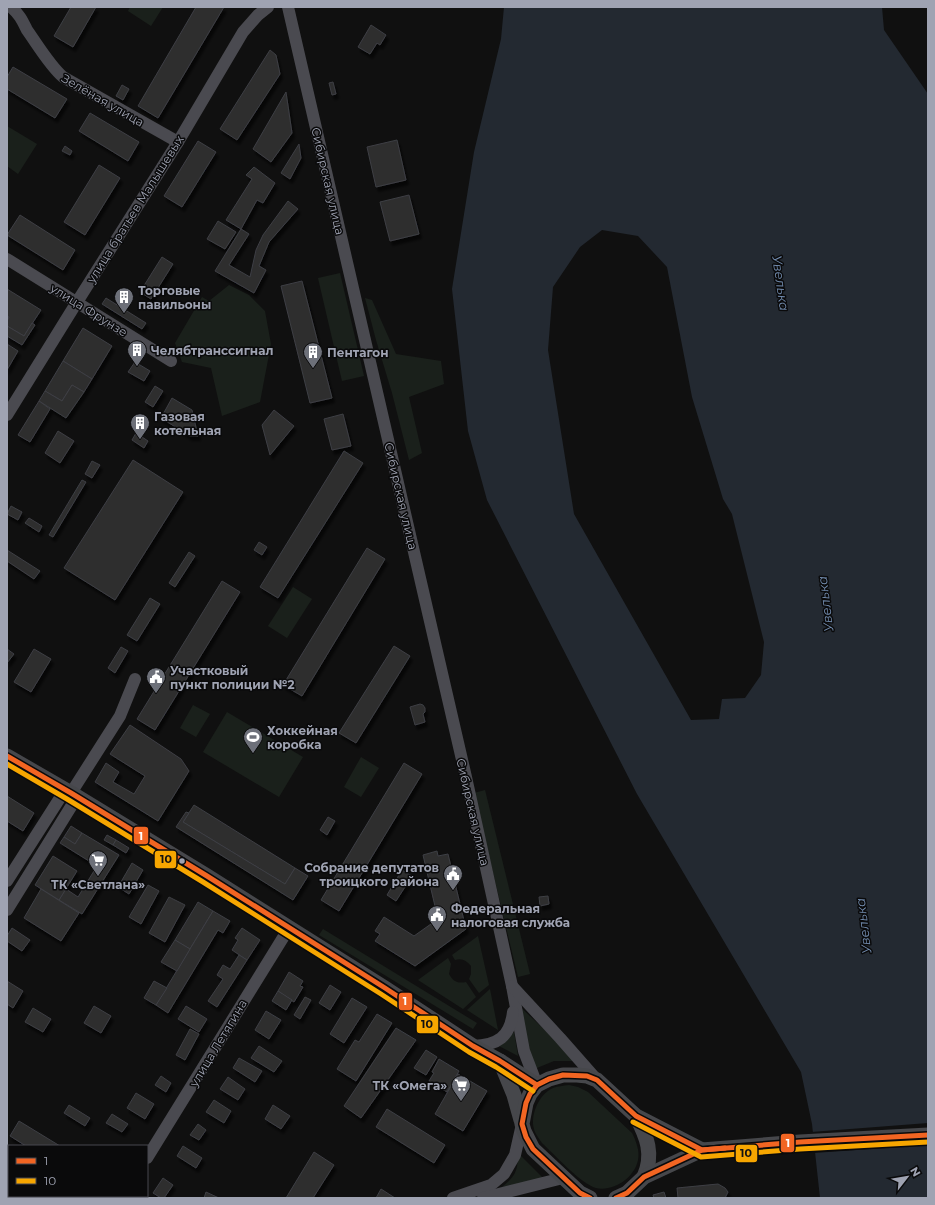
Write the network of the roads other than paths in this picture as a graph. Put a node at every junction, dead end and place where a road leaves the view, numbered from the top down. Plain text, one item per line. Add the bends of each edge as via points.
1 (11, 7) edge
2 (268, 7) edge
3 (288, 7) edge
4 (178, 142) junction
5 (7, 259) edge
6 (76, 302) junction
7 (171, 361) dead end
8 (7, 415) edge
9 (135, 679) dead end
10 (7, 756) edge
11 (71, 793) junction
12 (7, 881) edge
13 (7, 910) edge
14 (289, 928) junction
15 (512, 986) junction
16 (514, 1005) junction
17 (473, 1046) junction
18 (500, 1061) junction
19 (597, 1080) junction
20 (536, 1085) junction
21 (636, 1116) junction
22 (522, 1124) junction
23 (928, 1135) edge
24 (702, 1150) junction
25 (148, 1156) edge
26 (644, 1177) junction
27 (564, 1178) junction
28 (630, 1194) edge
29 (585, 1196) edge
30 (453, 1198) edge
31 (483, 1198) edge
32 (616, 1198) edge

1 - 4 street, Зелёная улица via 20,15 53,67 63,77
2 - 4 street, улица братьев Малышевых via 243,32
3 - 15 street, Сибирская улица
4 - 6 street, улица братьев Малышевых
5 - 6 street, улица Фрунзе
6 - 7 street, улица Фрунзе
6 - 8 street, улица братьев Малышевых
9 - 11 street via 120,716
10 - 11 main road
11 - 12 street
11 - 13 street
11 - 14 main road
14 - 17 main road
14 - 25 street, улица Летягина
15 - 16 street, Сибирская улица
15 - 19 street
16 - 17 street, Сибирская улица via 509,1031 493,1043
16 - 20 street, Сибирская улица via 524,1051
17 - 18 main road
18 - 20 main road
18 - 22 main road via 514,1095
19 - 20 main road via 587,1076 563,1075
19 - 21 main road
20 - 22 main road via 526,1103
21 - 24 main road
21 - 26 main road via 648,1142 648,1169
22 - 27 main road via 533,1149
22 - 30 street via 516,1155 504,1174 491,1185
23 - 24 main road
24 - 26 main road
26 - 28 main road
27 - 29 main road
27 - 31 street
28 - 32 main road

